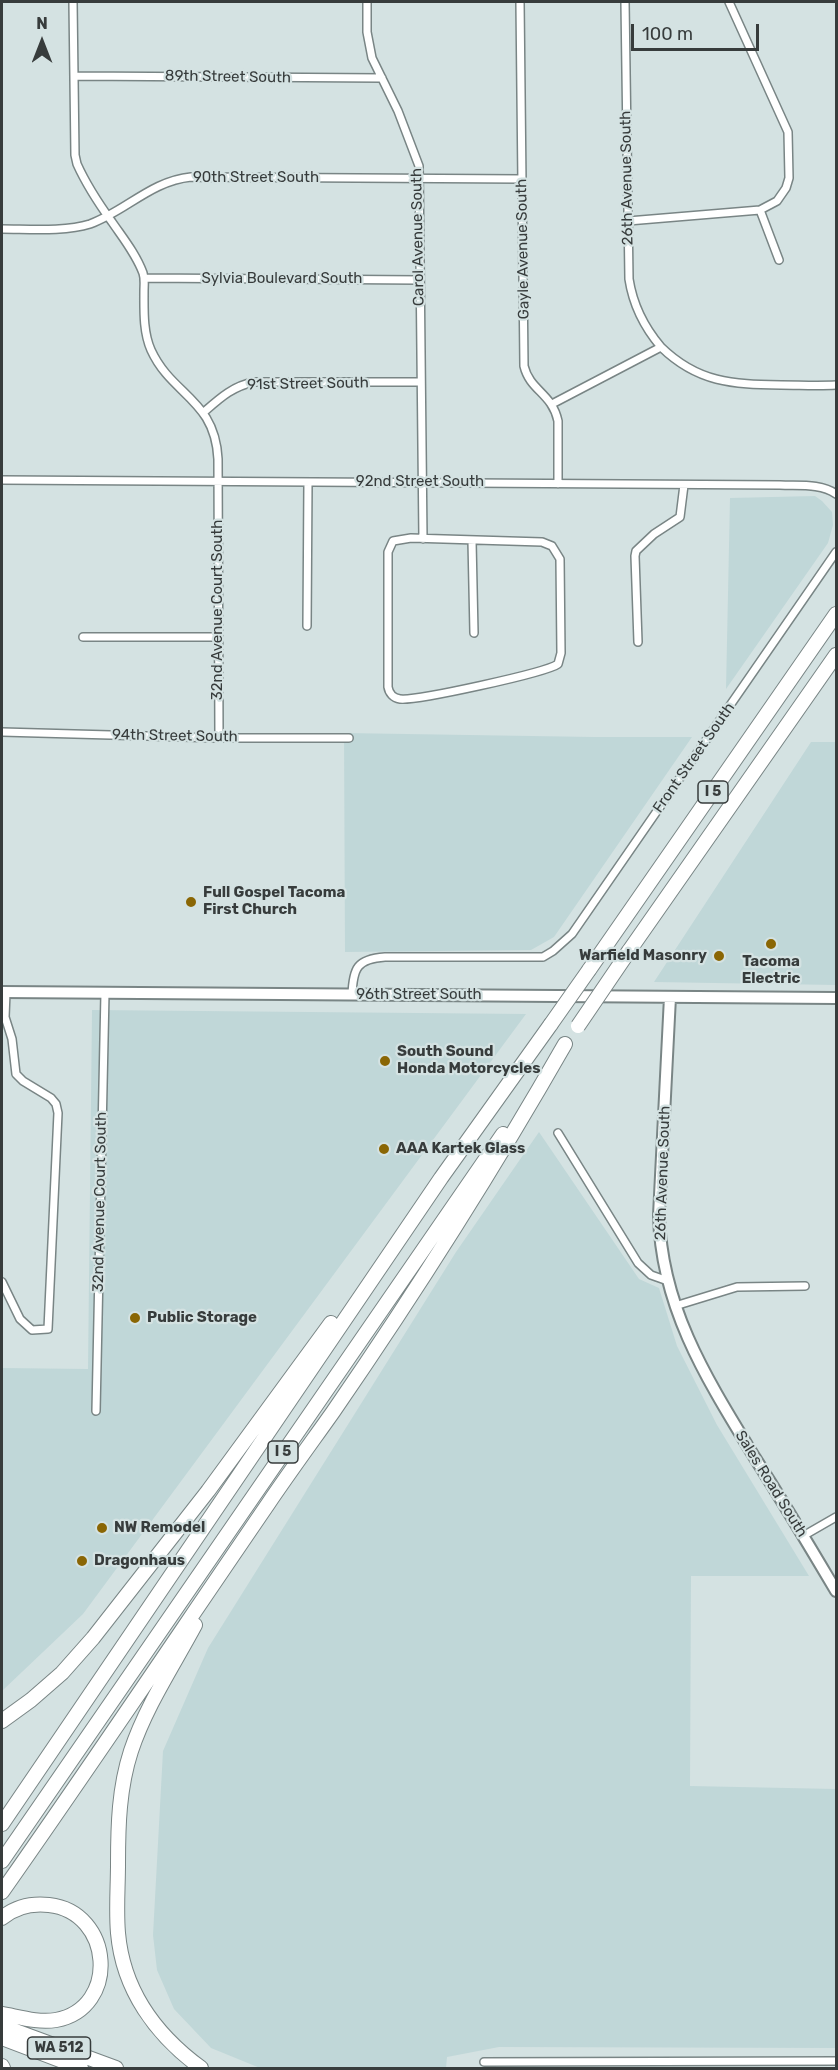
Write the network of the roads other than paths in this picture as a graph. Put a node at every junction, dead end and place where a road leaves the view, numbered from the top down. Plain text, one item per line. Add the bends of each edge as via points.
1 (73, 2) edge
2 (367, 2) edge
3 (520, 2) edge
4 (625, 2) edge
5 (729, 2) edge
6 (74, 76) junction
7 (382, 78) junction
8 (419, 179) junction
9 (522, 179) junction
10 (760, 210) junction
11 (107, 215) junction
12 (628, 221) junction
13 (2, 229) edge
14 (779, 260) dead end
15 (144, 278) junction
16 (420, 280) junction
17 (661, 347) junction
18 (421, 382) junction
19 (837, 385) edge
20 (552, 404) junction
21 (204, 412) junction
22 (2, 480) edge
23 (218, 481) junction
24 (308, 482) junction
25 (421, 483) junction
26 (558, 483) junction
27 (684, 485) junction
28 (837, 494) edge
29 (423, 539) junction
30 (472, 541) junction
31 (837, 552) edge
32 (837, 614) edge
33 (307, 626) dead end
34 (474, 633) dead end
35 (83, 637) dead end
36 (218, 637) junction
37 (638, 642) dead end
38 (837, 655) edge
39 (2, 732) edge
40 (219, 738) junction
41 (349, 738) dead end
42 (4, 992) edge
43 (105, 993) junction
44 (352, 995) junction
45 (670, 997) junction
46 (837, 998) edge
47 (565, 1044) junction
48 (558, 1133) dead end
49 (441, 1178) junction
50 (668, 1281) junction
51 (2, 1282) edge
52 (805, 1286) dead end
53 (675, 1306) junction
54 (705, 1377) joint
55 (96, 1411) dead end
56 (837, 1518) edge
57 (803, 1536) junction
58 (236, 1550) junction
59 (837, 1591) edge
60 (2, 1721) edge
61 (2, 1824) edge
62 (2, 1861) edge
63 (2, 1893) edge
64 (2, 1918) edge
65 (2, 2014) edge
66 (2, 2026) edge
67 (2, 2038) edge
68 (837, 2061) edge
69 (484, 2062) dead end
70 (81, 2068) edge
71 (116, 2068) edge
72 (201, 2068) edge

1 - 6 street
2 - 7 street, Carol Avenue South via 368,41
3 - 9 street, Gayle Avenue South
4 - 12 street, 26th Avenue South
5 - 10 street via 788,132 786,188 777,201
6 - 7 street, 89th Street South
6 - 11 street via 77,164
7 - 8 street, Carol Avenue South via 419,166
8 - 9 street, 90th Street South
8 - 11 street, 90th Street South via 179,178
8 - 16 street, Carol Avenue South
9 - 20 street, Gayle Avenue South via 524,366 529,381
10 - 12 street
10 - 14 street
11 - 13 street, 90th Street South via 78,226
11 - 15 street via 134,255
12 - 17 street, 26th Avenue South via 628,270 633,298 644,324
15 - 16 street, Sylvia Boulevard South
15 - 21 street via 151,349 161,369
16 - 18 street, Carol Avenue South
17 - 19 street via 693,371 722,382
17 - 20 street
18 - 21 street, 91st Street South via 254,382 227,392
18 - 25 street, Carol Avenue South
20 - 26 street via 558,421
21 - 23 street, 32nd Avenue Court South via 218,452
22 - 23 street, 92nd Street South
23 - 24 street, 92nd Street South
23 - 36 street, 32nd Avenue Court South
24 - 25 street, 92nd Street South
24 - 33 street
25 - 26 street, 92nd Street South
25 - 29 street, Carol Avenue South
26 - 27 street, 92nd Street South
27 - 28 street, 92nd Street South via 806,486
27 - 37 street via 680,517 643,543 635,556
29 - 30 street
29 - 30 street via 393,541 387,552 388,691 399,699 525,675 555,666 560,660 560,559 552,546 542,542
30 - 34 street
31 - 44 street, Front Street South via 572,934 543,957 373,958 357,967
32 - 49 highway, I 5, bridge
35 - 36 street
36 - 40 street, 32nd Avenue Court South
38 - 47 highway, I 5, bridge
39 - 40 street, 94th Street South
40 - 41 street, 94th Street South
42 - 43 main road, 96th Street South
42 - 51 street via 16,1074 53,1099 58,1113 48,1329 32,1330 20,1319
43 - 44 main road, 96th Street South
43 - 55 street, 32nd Avenue Court South
44 - 45 main road, 96th Street South
45 - 46 main road, 96th Street South
45 - 50 main road, 26th Avenue South via 658,1215
47 - 58 highway via 472,1200
47 - 62 highway, I 5
48 - 50 street via 638,1263 651,1275
49 - 60 highway via 208,1491 93,1638 62,1673
49 - 61 highway, I 5
50 - 53 main road, 26th Avenue South
52 - 53 street via 737,1287
53 - 54 main road, 26th Avenue South
54 - 57 main road, Sales Road South
56 - 57 street
57 - 59 main road, Sales Road South
58 - 63 highway
58 - 72 highway via 137,1736 125,1771 119,1811 117,1929 127,1974 149,2018
64 - 65 highway via 35,1904 66,1909 90,1928 101,1963 92,1995 68,2016 44,2021
66 - 71 highway, WA 512
67 - 70 highway, WA 512
68 - 69 street

